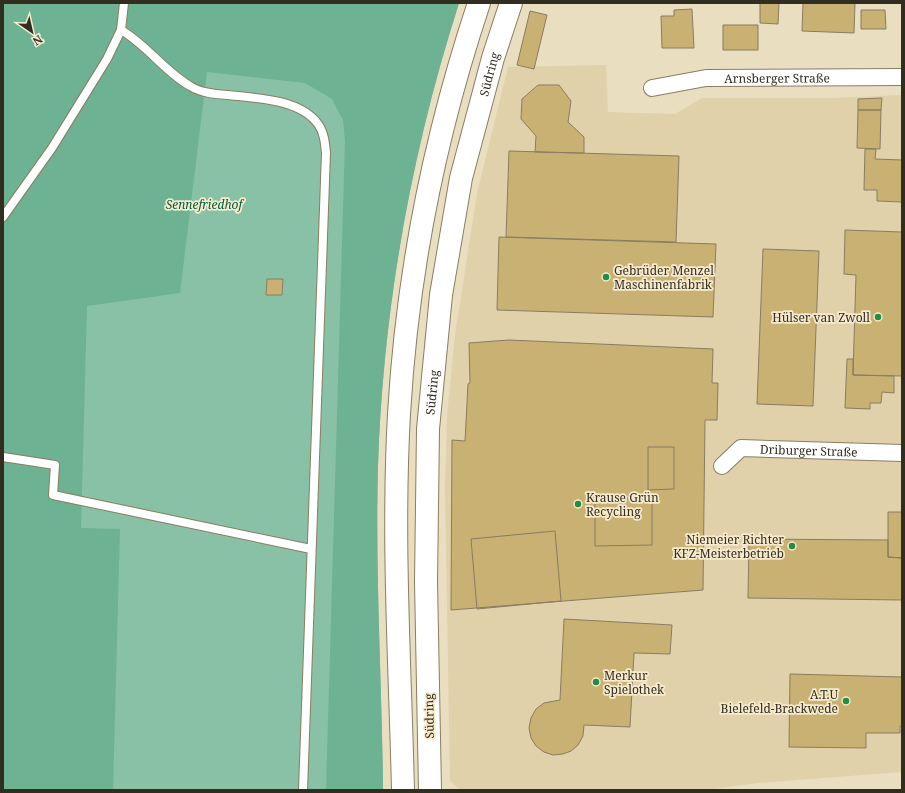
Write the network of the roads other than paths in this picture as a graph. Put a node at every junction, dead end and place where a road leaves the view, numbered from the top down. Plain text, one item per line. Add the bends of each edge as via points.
1 (124, 3) edge
2 (479, 3) edge
3 (510, 3) edge
4 (121, 30) junction
5 (902, 77) edge
6 (652, 88) dead end
7 (3, 217) edge
8 (902, 453) edge
9 (3, 457) edge
10 (722, 466) dead end
11 (311, 549) junction
12 (303, 790) edge
13 (403, 790) edge
14 (430, 790) edge

1 - 4 lane
2 - 13 main road via 465,44 431,182 410,292 399,414 396,531
3 - 14 main road, Südring via 461,178 441,295 428,430 426,582
4 - 7 lane via 107,59 52,148
4 - 11 lane via 134,37 191,87 208,93 268,99 302,109 318,124 324,137 326,153
5 - 6 street, Arnsberger Straße via 706,78
8 - 10 street, Driburger Straße via 741,448
9 - 11 lane via 55,465 53,495
11 - 12 lane

